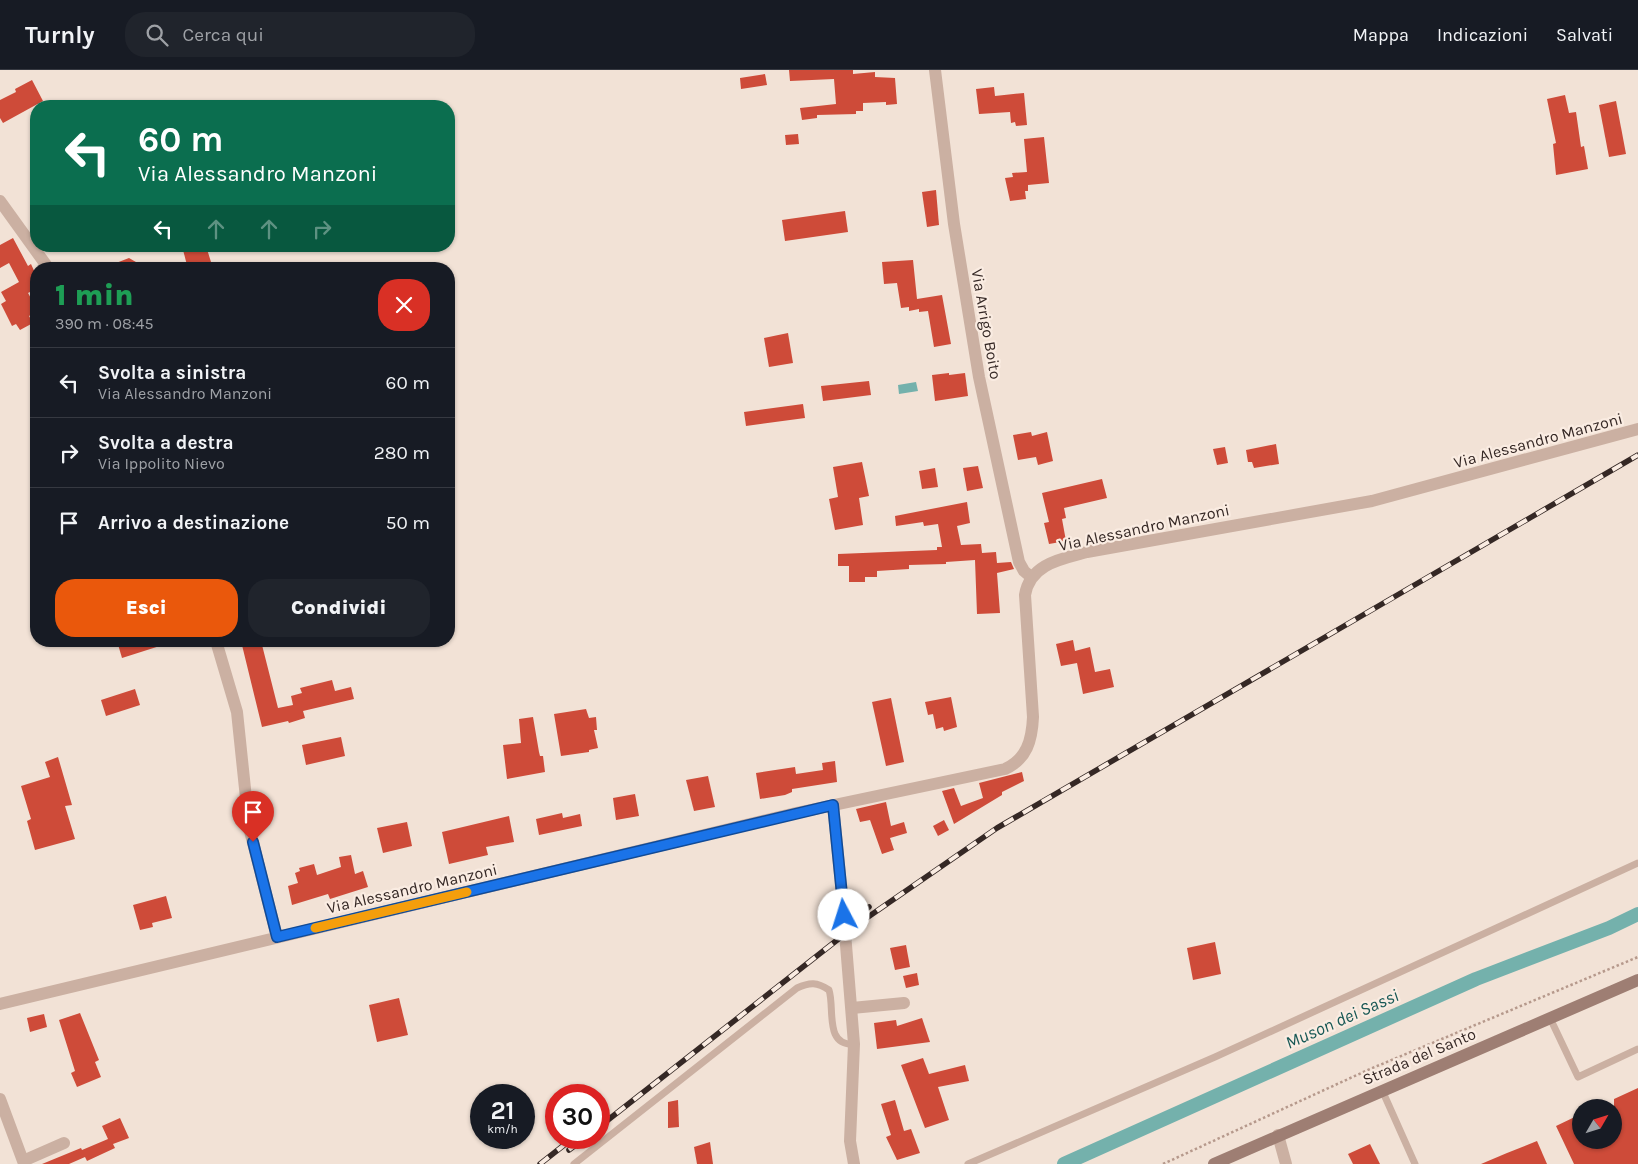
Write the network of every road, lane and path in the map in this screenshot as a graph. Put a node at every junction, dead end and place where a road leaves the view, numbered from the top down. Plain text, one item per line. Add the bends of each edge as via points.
1 (935, 70) edge
2 (0, 201) edge
3 (30, 244) edge
4 (1638, 429) edge
5 (1031, 577) junction
6 (218, 647) edge
7 (833, 805) junction
8 (1638, 863) edge
9 (844, 915) tunnel mouth
10 (277, 937) junction
11 (846, 945) tunnel mouth
12 (1638, 957) edge
13 (1638, 980) edge
14 (904, 1003) dead end
15 (0, 1004) edge
16 (852, 1008) junction
17 (1550, 1018) junction
18 (854, 1044) junction
19 (1638, 1049) edge
20 (1382, 1089) junction
21 (0, 1099) edge
22 (1278, 1135) junction
23 (64, 1143) dead end
24 (574, 1164) edge
25 (854, 1164) edge
26 (968, 1164) edge
27 (1163, 1164) edge
28 (1214, 1164) edge
29 (1286, 1164) edge
30 (1416, 1164) edge

1 - 5 street, Via Arrigo Boito via 954,224 979,377 1020,562
2 - 3 street
4 - 5 street, Via Alessandro Manzoni via 1372,501 1087,552 1042,567
5 - 7 street, Via Alessandro Manzoni via 1025,594 1033,728 1028,748 1020,758 1013,765 997,771
6 - 10 street via 237,712 249,827
7 - 9 street
7 - 10 street, Via Alessandro Manzoni
8 - 26 lane via 1215,1057
10 - 15 street, Via Alessandro Manzoni
11 - 16 street
12 - 27 path via 1370,1069
13 - 17 main road, Strada del Santo
14 - 16 street
16 - 18 street
17 - 19 lane via 1578,1077
17 - 20 main road, Strada del Santo
18 - 24 lane via 846,1045 835,1034 829,990 814,982 805,984
18 - 25 street via 850,1142
20 - 22 main road, Strada del Santo
20 - 30 lane
21 - 23 street via 23,1161
22 - 28 main road, Strada del Santo
22 - 29 street

